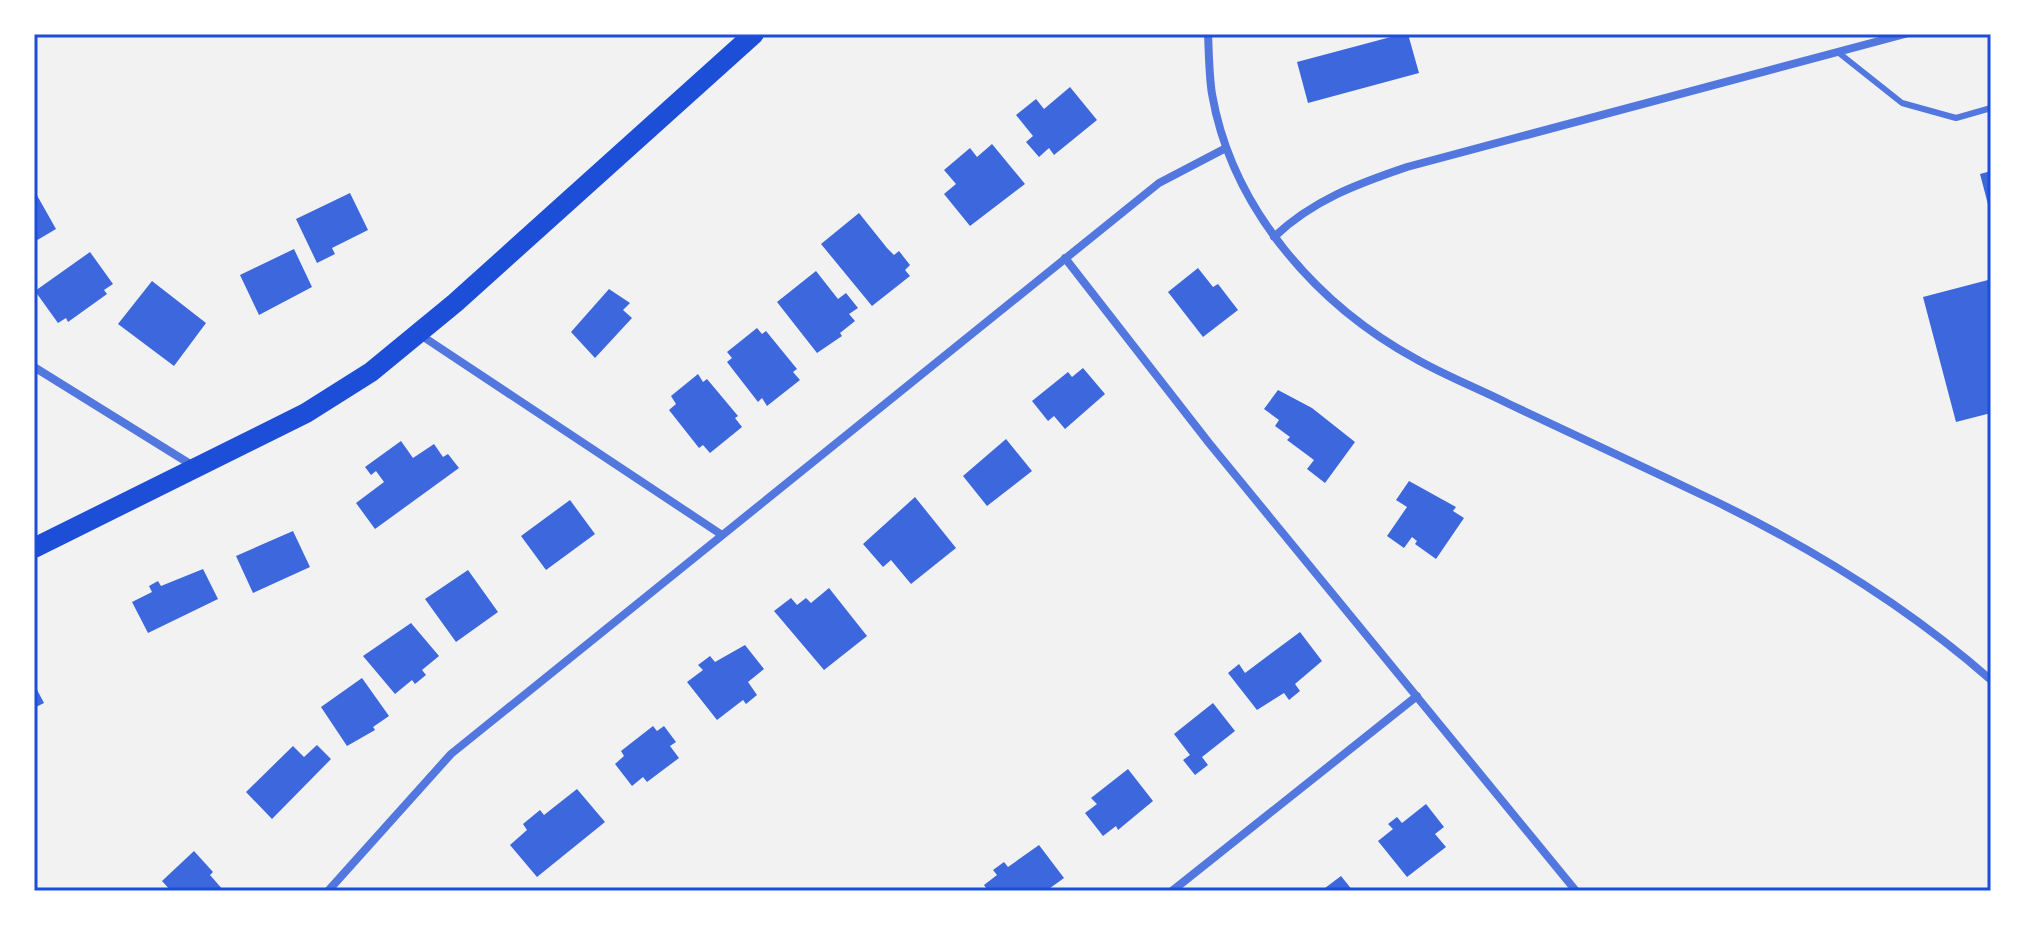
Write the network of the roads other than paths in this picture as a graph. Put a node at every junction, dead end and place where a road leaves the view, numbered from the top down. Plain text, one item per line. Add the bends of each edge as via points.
1 (754, 34) edge
2 (1208, 34) edge
3 (1905, 34) edge
4 (1839, 53) junction
5 (1991, 108) edge
6 (1226, 148) junction
7 (1274, 237) junction
8 (1065, 258) junction
9 (418, 333) junction
10 (34, 367) edge
11 (196, 468) junction
12 (722, 535) junction
13 (34, 548) edge
14 (1972, 664) junction
15 (1991, 669) edge
16 (1991, 680) edge
17 (1417, 696) junction
18 (328, 891) edge
19 (1172, 891) edge
20 (1576, 891) edge

1 - 9 main road
2 - 6 street via 1212,94
3 - 4 street
4 - 5 lane via 1902,103 1956,118
4 - 7 street via 1407,167 1309,207
6 - 7 street
6 - 8 street via 1159,183
7 - 14 street via 1323,293 1416,359 1721,504 1845,574
8 - 12 street
8 - 17 street
9 - 11 main road via 371,372 306,413
9 - 12 street
10 - 11 street
11 - 13 main road
12 - 18 street via 451,754
14 - 15 street
14 - 16 street
17 - 19 street
17 - 20 street

